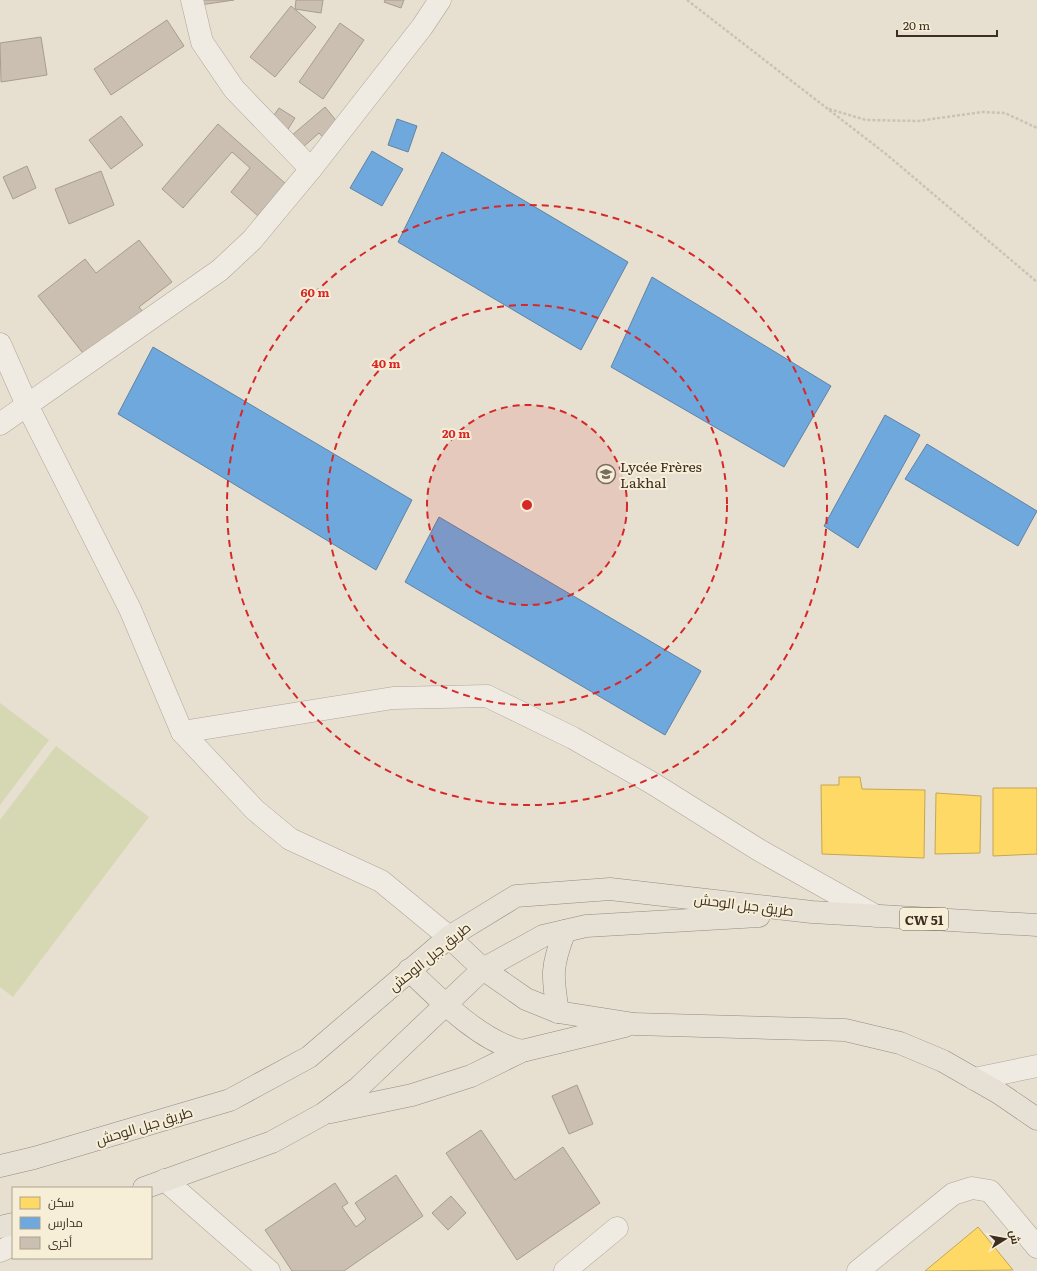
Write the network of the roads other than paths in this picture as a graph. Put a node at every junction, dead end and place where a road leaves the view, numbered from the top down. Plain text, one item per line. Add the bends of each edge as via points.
1 (192, 0) edge
2 (440, 0) edge
3 (311, 169) junction
4 (0, 344) edge
5 (27, 405) junction
6 (0, 424) edge
7 (182, 732) junction
8 (812, 912) junction
9 (876, 916) junction
10 (1037, 925) edge
11 (565, 931) junction
12 (449, 937) junction
13 (483, 969) junction
14 (409, 970) junction
15 (447, 1006) junction
16 (558, 1012) junction
17 (634, 1024) junction
18 (522, 1051) junction
19 (1037, 1066) edge
20 (974, 1079) junction
21 (323, 1114) junction
22 (1037, 1119) edge
23 (0, 1166) edge
24 (165, 1180) junction
25 (147, 1187) edge
26 (12, 1224) edge
27 (0, 1227) edge
28 (617, 1228) dead end
29 (12, 1245) edge
30 (1037, 1248) edge
31 (0, 1251) edge
32 (269, 1271) edge
33 (565, 1271) edge
34 (858, 1271) edge

1 - 3 street via 202,42 234,88
2 - 3 street via 422,27
3 - 5 street via 252,240 220,270
4 - 5 street
5 - 6 street
5 - 7 street via 130,609
7 - 9 street via 393,698 487,696 574,738 759,850
7 - 12 street via 254,810 290,839 381,881
8 - 9 main road, طريق جبل الوحش / CW 51
8 - 11 main road via 586,926
8 - 12 main road, طريق جبل الوحش via 610,889 516,896
9 - 10 main road, طريق جبل الوحش / CW 51
11 - 13 main road via 543,936
11 - 16 main road via 556,954 552,978
12 - 13 main road
12 - 14 main road, طريق جبل الوحش
13 - 15 main road
13 - 16 main road via 526,999
14 - 15 main road
14 - 23 main road, طريق جبل الوحش via 309,1057 230,1100
15 - 18 main road via 496,1042
15 - 21 main road via 358,1088
16 - 17 main road
17 - 18 main road
17 - 20 main road via 845,1030 900,1043 943,1061
18 - 21 main road via 471,1076 412,1095
19 - 20 street
20 - 22 main road
21 - 24 main road via 272,1142
24 - 25 main road
24 - 32 street
26 - 27 main road
28 - 33 street
29 - 31 street
30 - 34 street via 990,1191 972,1188 953,1194

